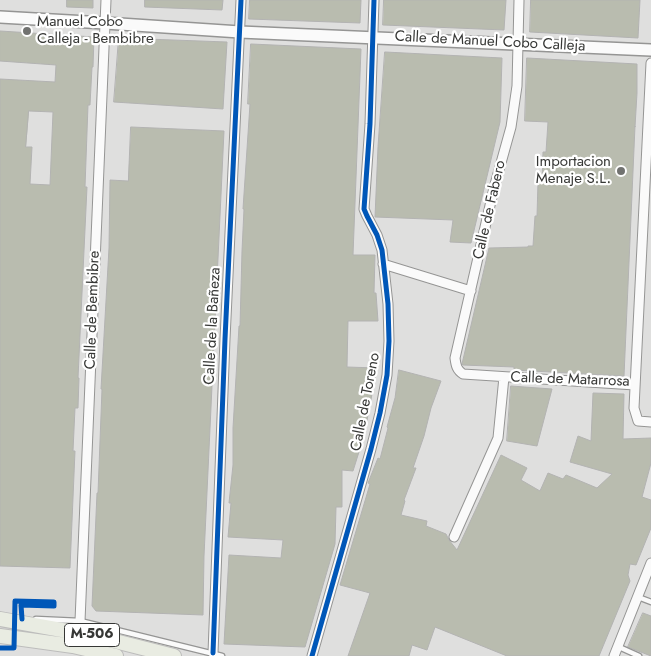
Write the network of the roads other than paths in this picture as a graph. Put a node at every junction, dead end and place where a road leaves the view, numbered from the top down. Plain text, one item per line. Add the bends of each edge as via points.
1 (106, 0) edge
2 (241, 0) edge
3 (374, 0) edge
4 (519, 0) edge
5 (0, 17) edge
6 (105, 22) junction
7 (240, 32) junction
8 (372, 37) junction
9 (517, 44) junction
10 (651, 50) edge
11 (651, 63) edge
12 (383, 264) junction
13 (471, 291) junction
14 (504, 377) junction
15 (635, 385) junction
16 (651, 422) edge
17 (454, 537) dead end
18 (651, 563) edge
19 (638, 597) junction
20 (651, 602) edge
21 (4, 620) edge
22 (80, 621) junction
23 (0, 636) edge
24 (619, 647) junction
25 (213, 653) junction
26 (116, 656) edge
27 (174, 656) edge
28 (222, 656) edge
29 (312, 656) edge
30 (614, 656) edge
31 (639, 656) edge

1 - 6 street, Calle de Bembibre
2 - 7 street, Calle de la Bañeza
3 - 8 street, Calle de Toreno
4 - 9 street, Calle de Fabero
5 - 6 street, Calle de Manuel Cobo Calleja
6 - 7 street, Calle de Manuel Cobo Calleja
6 - 22 street, Calle de Bembibre
7 - 8 street, Calle de Manuel Cobo Calleja
7 - 25 street, Calle de la Bañeza
8 - 9 street, Calle de Manuel Cobo Calleja
8 - 12 street, Calle de Toreno via 364,209 377,235
9 - 10 street, Calle de Manuel Cobo Calleja
9 - 13 street, Calle de Fabero via 517,86 511,127
11 - 15 street, Calle de Matarrosa
12 - 13 street
12 - 29 street, Calle de Toreno via 388,313 387,375 371,449
13 - 14 street, Calle de Fabero via 455,358 456,366 463,374
14 - 15 street, Calle de Matarrosa
14 - 17 street, Calle de Matarrosa via 498,438
15 - 16 street via 635,415 638,421
18 - 19 street
19 - 20 lane
19 - 24 street
21 - 22 lane
21 - 27 main road, M-506 via 95,636
22 - 25 lane
23 - 26 main road, M-506 via 73,646
24 - 30 street
24 - 31 lane
25 - 28 lane

